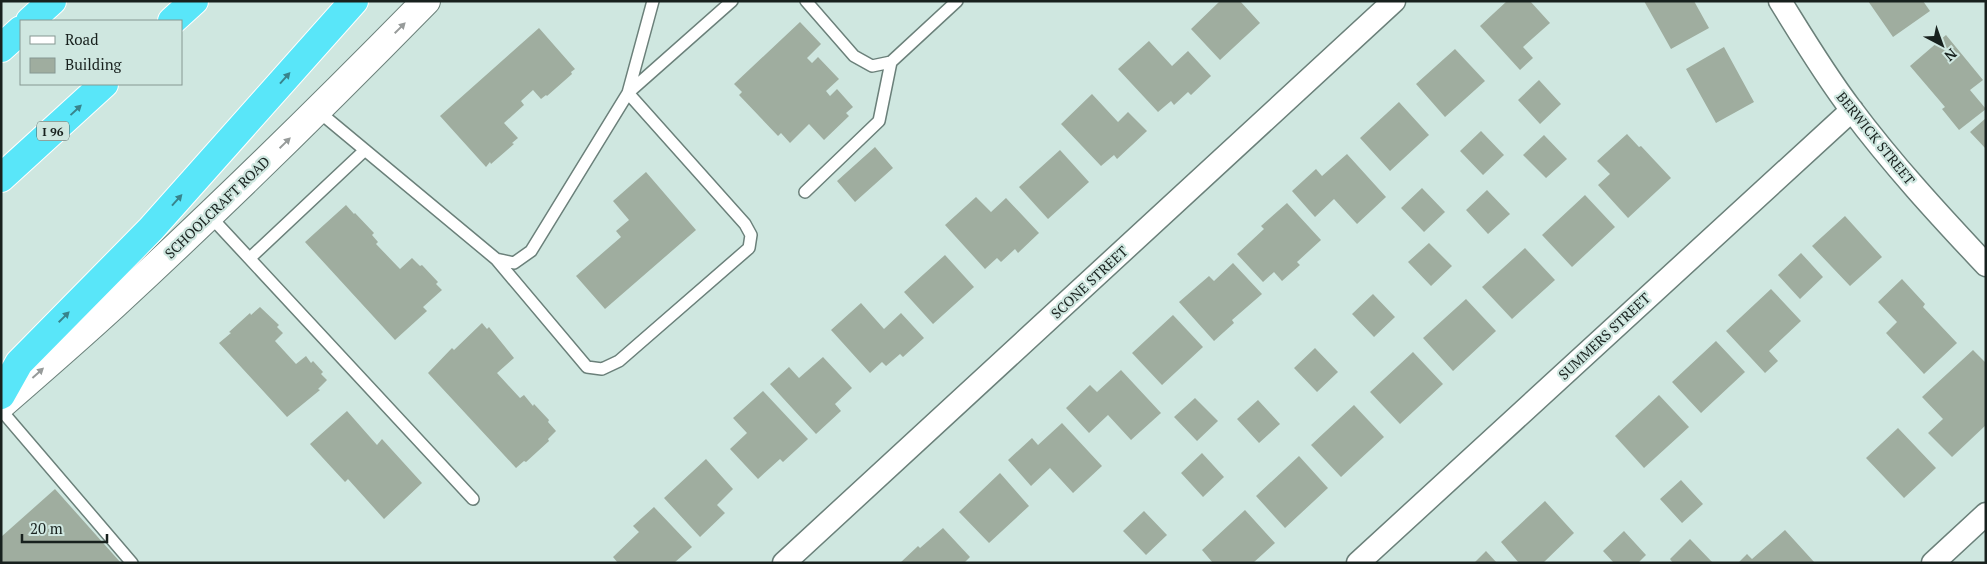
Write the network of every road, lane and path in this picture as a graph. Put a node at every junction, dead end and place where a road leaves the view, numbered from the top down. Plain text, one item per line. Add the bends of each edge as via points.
1 (52, 1) edge
2 (194, 1) edge
3 (354, 1) edge
4 (426, 1) edge
5 (653, 1) edge
6 (732, 1) edge
7 (806, 1) edge
8 (957, 1) edge
9 (1394, 1) edge
10 (1780, 1) edge
11 (31, 20) edge
12 (173, 20) edge
13 (20, 31) edge
14 (1, 48) edge
15 (892, 62) junction
16 (103, 85) edge
17 (628, 94) junction
18 (1852, 110) junction
19 (318, 111) junction
20 (365, 150) junction
21 (1, 178) edge
22 (806, 192) dead end
23 (209, 215) junction
24 (250, 258) junction
25 (496, 259) junction
26 (1986, 264) edge
27 (1, 395) edge
28 (1, 405) edge
29 (1, 410) edge
30 (473, 499) dead end
31 (1986, 514) edge
32 (132, 563) edge
33 (784, 563) edge
34 (1358, 563) edge
35 (1932, 563) edge

1 - 11 highway
2 - 12 highway
27 -> 3 highway via 19,363 152,229
19 -> 4 main road, SCHOOLCRAFT ROAD
5 - 17 lane
6 - 17 lane
7 - 15 lane via 854,56 872,66
8 - 15 lane
9 - 33 street, SCONE STREET
10 - 18 street, BERWICK STREET
13 - 14 highway
15 - 22 lane via 879,121
21 -> 16 highway, I 96
17 - 25 lane via 531,251 514,263
17 - 25 lane via 745,224 750,235 749,248 619,362 602,369 587,367
18 - 26 street, BERWICK STREET via 1919,191
18 - 34 street, SUMMERS STREET
19 - 20 lane
23 -> 19 main road, SCHOOLCRAFT ROAD
20 - 24 lane
20 - 25 lane
23 - 24 lane
28 -> 23 main road, SCHOOLCRAFT ROAD
24 - 30 lane
29 - 32 lane
31 - 35 street

